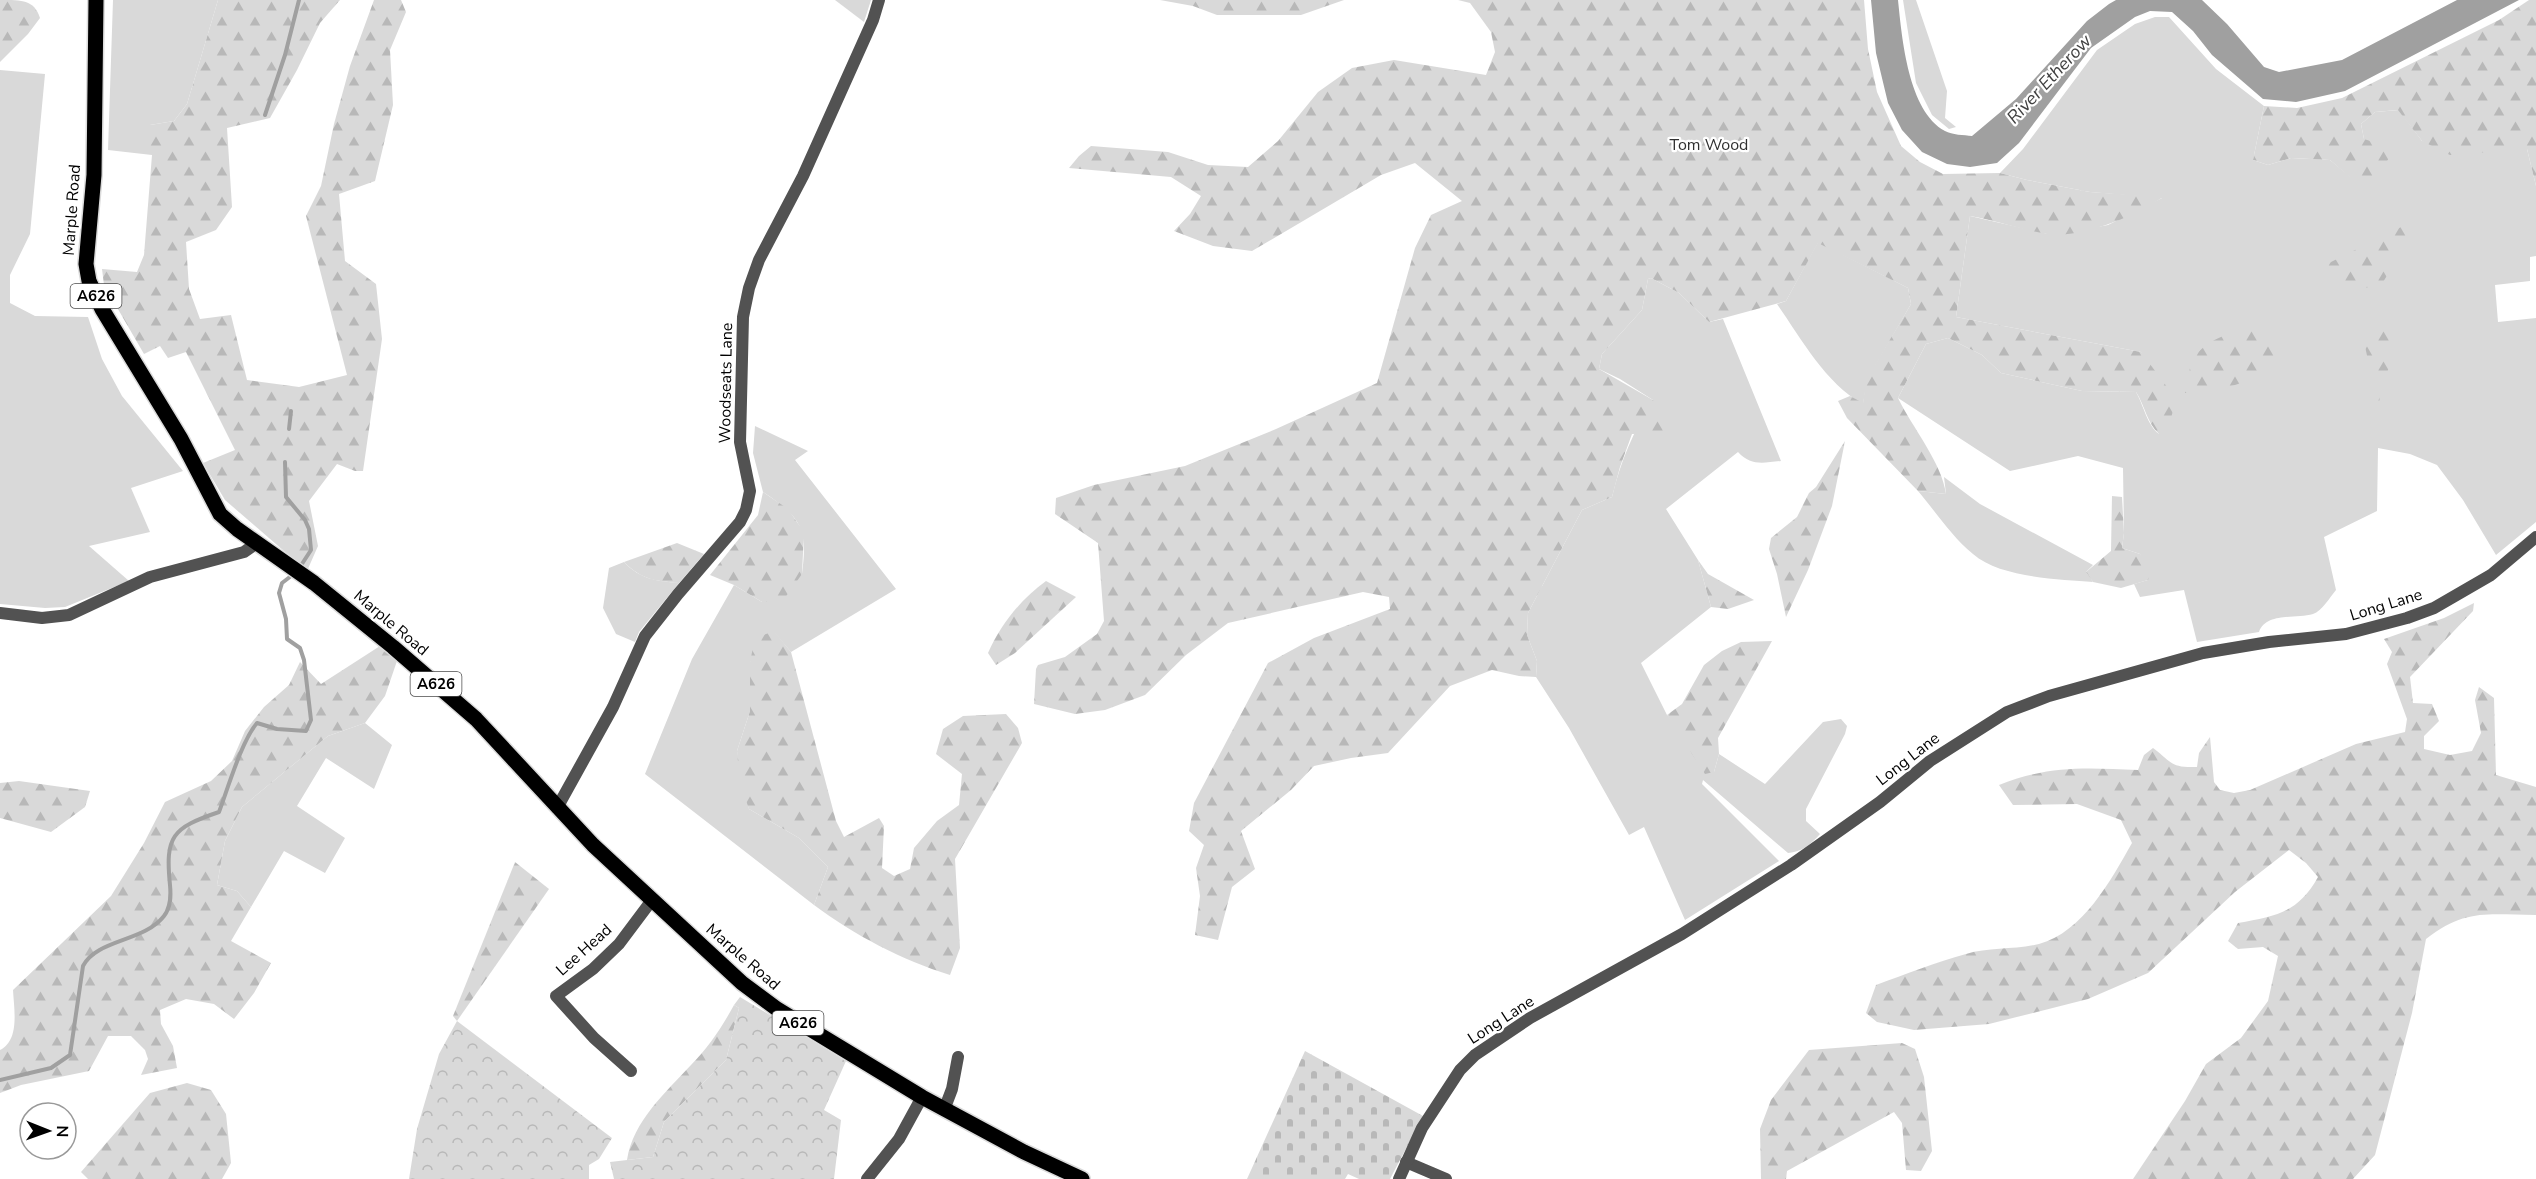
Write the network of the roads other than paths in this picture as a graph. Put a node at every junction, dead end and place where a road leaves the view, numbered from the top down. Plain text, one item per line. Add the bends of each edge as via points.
1 (96, 0) edge
2 (879, 0) edge
3 (2536, 537) edge
4 (256, 543) junction
5 (0, 613) edge
6 (557, 808) junction
7 (652, 900) junction
8 (958, 1057) dead end
9 (631, 1071) dead end
10 (922, 1097) junction
11 (944, 1110) junction
12 (1406, 1162) junction
13 (867, 1179) edge
14 (1082, 1179) edge
15 (1399, 1179) edge
16 (1446, 1179) edge

1 - 4 main road, Marple Road / A626 via 94,175 86,264 89,281 181,439 213,505
2 - 6 street, Woodseats Lane via 803,176 759,260 749,288 743,317 740,442 750,491 746,510 645,636 613,707
3 - 12 street, Long Lane via 2491,575 2434,608 2407,618 2346,634 2203,653 2049,696 2007,712 1930,761 1791,866 1682,934 1493,1041 1460,1070 1422,1128
4 - 5 street via 244,552 150,577 69,615 42,618
4 - 6 main road, Marple Road / A626 via 303,575 476,719
6 - 7 main road, Marple Road / A626
7 - 9 street, Lee Head via 619,944 556,996
7 - 10 main road, Marple Road / A626 via 777,1010
8 - 11 street
10 - 11 main road, Marple Road / A626
10 - 13 street via 899,1139
11 - 14 main road, Marple Road / A626
12 - 15 street, Long Lane
12 - 16 street

